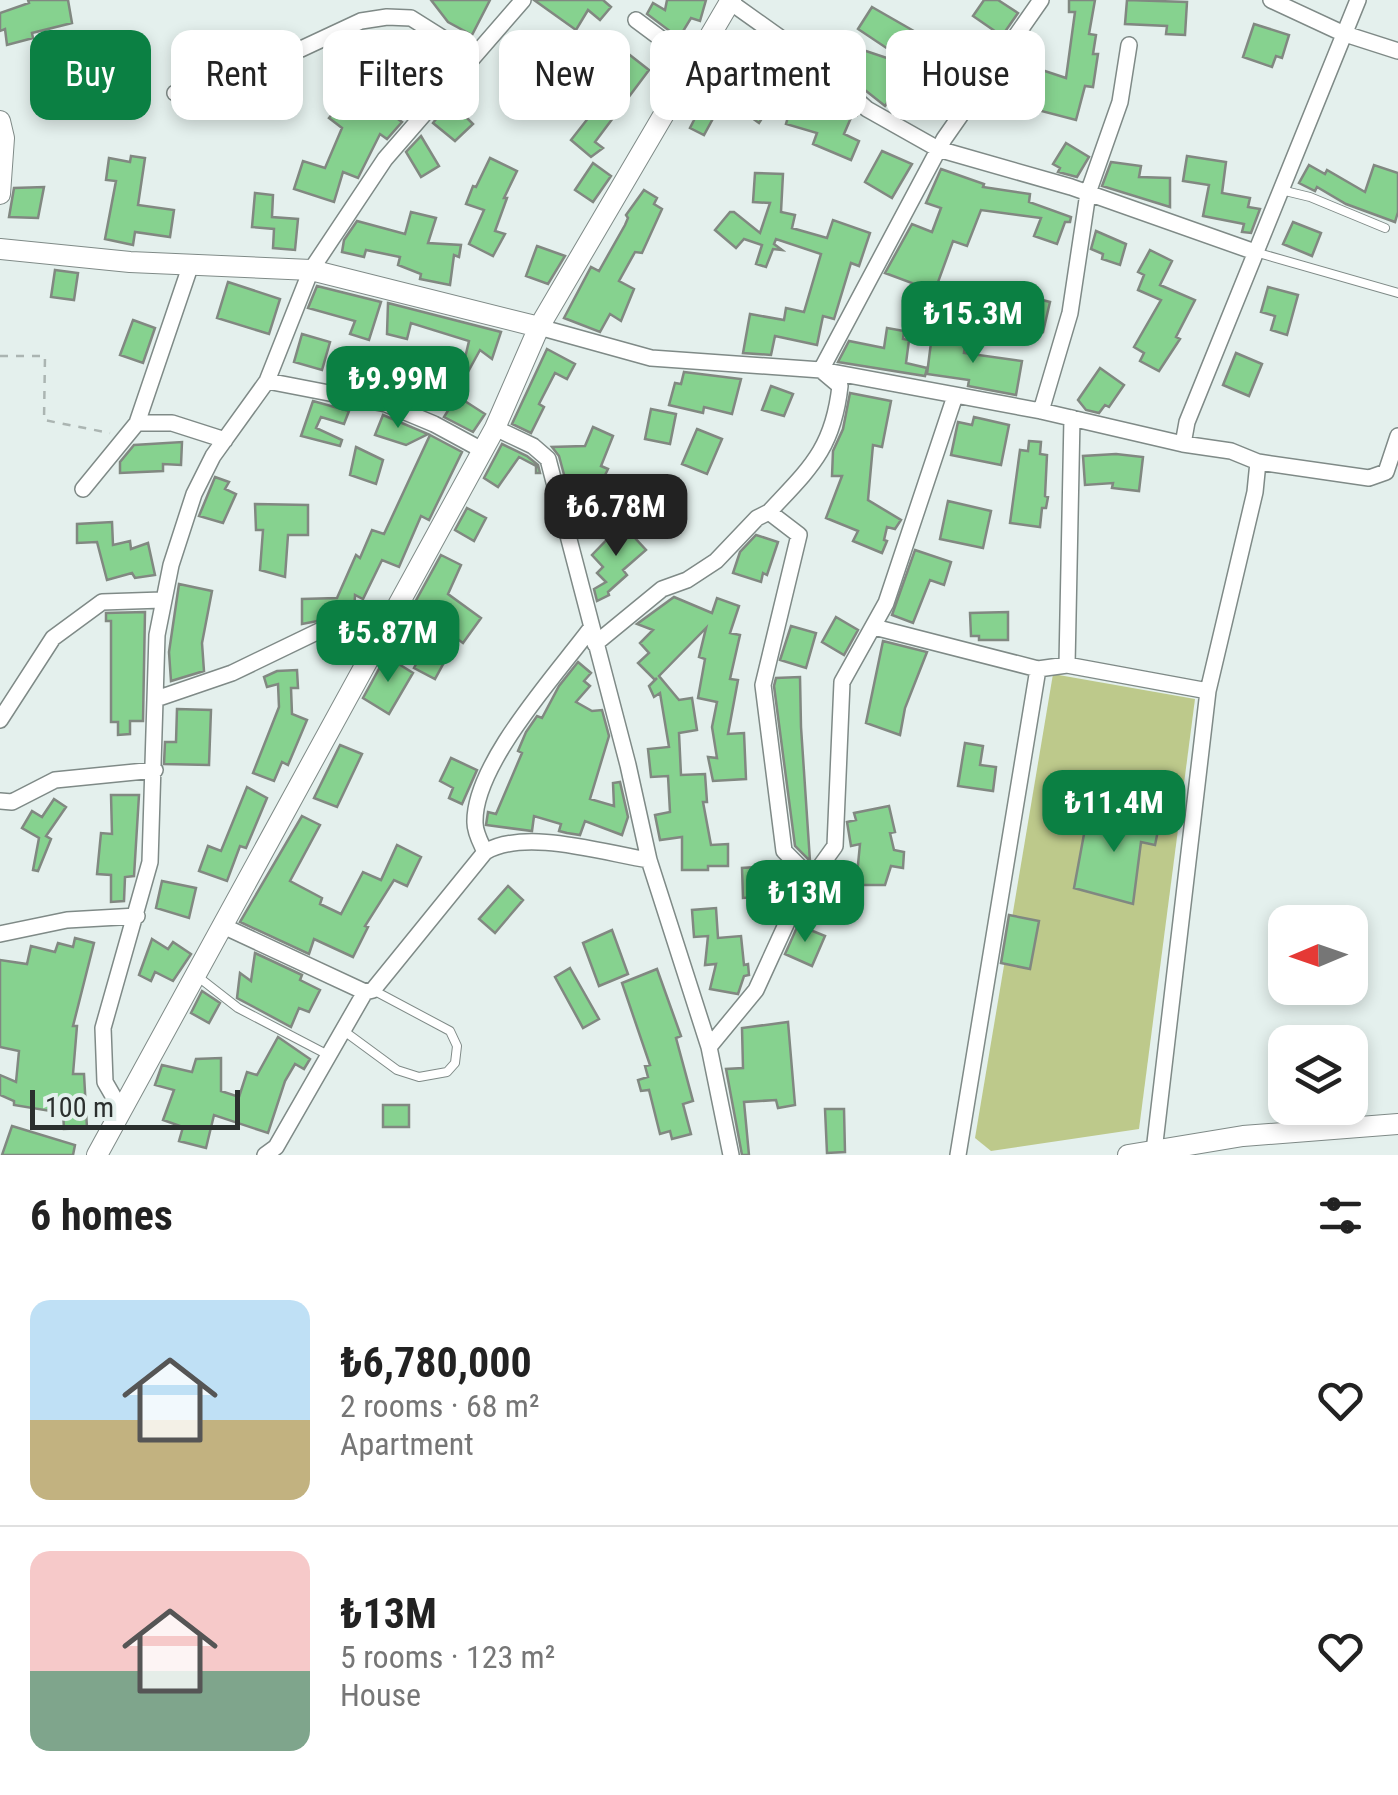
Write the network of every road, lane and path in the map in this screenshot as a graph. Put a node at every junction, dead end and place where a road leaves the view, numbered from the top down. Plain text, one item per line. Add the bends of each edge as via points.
1 (523, 0) edge
2 (1040, 0) edge
3 (1270, 0) edge
4 (1358, 0) edge
5 (730, 1) edge
6 (636, 20) dead end
7 (340, 30) edge
8 (431, 30) edge
9 (650, 30) edge
10 (714, 30) edge
11 (1342, 33) junction
12 (1129, 45) dead end
13 (479, 49) edge
14 (1398, 51) edge
15 (418, 120) edge
16 (663, 120) edge
17 (0, 121) edge
18 (938, 149) junction
19 (1280, 189) junction
20 (1088, 193) junction
21 (0, 194) edge
22 (1384, 228) dead end
23 (0, 249) edge
24 (1255, 252) junction
25 (191, 264) junction
26 (311, 270) junction
27 (1398, 293) edge
28 (540, 328) junction
29 (0, 356) edge
30 (821, 370) junction
31 (267, 381) junction
32 (955, 396) junction
33 (1041, 411) junction
34 (1072, 418) junction
35 (494, 428) junction
36 (131, 430) junction
37 (1398, 436) edge
38 (224, 440) junction
39 (1183, 444) junction
40 (482, 450) junction
41 (1258, 462) junction
42 (83, 489) dead end
43 (768, 512) junction
44 (162, 600) junction
45 (874, 627) junction
46 (383, 631) junction
47 (593, 636) junction
48 (1067, 666) junction
49 (1038, 669) junction
50 (1208, 691) junction
51 (156, 699) junction
52 (0, 720) edge
53 (155, 770) junction
54 (0, 801) edge
55 (485, 852) junction
56 (649, 860) junction
57 (812, 879) junction
58 (138, 916) junction
59 (220, 925) junction
60 (0, 934) edge
61 (195, 974) junction
62 (369, 991) junction
63 (344, 1031) junction
64 (709, 1046) junction
65 (330, 1056) junction
66 (120, 1108) junction
67 (1398, 1124) edge
68 (1154, 1150) junction
69 (97, 1155) edge
70 (265, 1155) edge
71 (731, 1155) edge
72 (958, 1155) edge
73 (1128, 1155) edge

1 - 13 street
2 - 18 street
3 - 11 street
4 - 11 street
5 - 10 street
5 - 18 street via 866,109
6 - 9 street
7 - 8 street via 387,16 411,18
11 - 14 street
11 - 19 street
12 - 20 street via 1120,102
15 - 26 street
16 - 28 street
17 - 21 street
18 - 20 street
18 - 30 street
19 - 22 lane
19 - 24 street
20 - 24 street
20 - 33 street via 1070,313
23 - 25 street
24 - 27 lane
24 - 39 street
25 - 26 street
25 - 36 street
26 - 28 street
26 - 31 street
28 - 30 street via 651,358
28 - 35 street
29 - 36 path via 45,356 44,420
30 - 32 street
30 - 43 street via 840,386 836,418 822,453
31 - 38 street
31 - 40 street via 386,404
32 - 33 street
32 - 45 street
33 - 34 street
34 - 39 street
34 - 48 street
35 - 40 street
35 - 47 street via 548,459
36 - 38 street via 172,423
36 - 42 street
37 - 41 street via 1386,472 1369,478
38 - 44 street via 194,494
39 - 41 street
40 - 46 street
41 - 50 street
43 - 47 street via 716,561
43 - 57 street via 799,535 762,685 784,852
44 - 51 street
44 - 52 street via 102,602 53,638
45 - 49 street
45 - 57 street via 842,682 835,846
46 - 51 street via 354,624 319,631
46 - 59 street
47 - 55 street via 498,752 477,802 474,827
47 - 56 street
48 - 49 street
48 - 50 street
49 - 72 street
50 - 68 street
51 - 53 street
53 - 54 street via 55,780 12,802
53 - 58 street via 150,862
55 - 56 street via 523,840
55 - 62 street
56 - 64 street
57 - 64 street via 756,990
58 - 60 street via 68,920
58 - 66 street via 104,1028 105,1082
59 - 61 street
59 - 62 street
61 - 65 lane via 238,1008
61 - 66 street
62 - 63 street
62 - 63 lane via 450,1031 455,1063 447,1072 419,1077 397,1070
63 - 65 street
64 - 71 street
65 - 70 street
66 - 69 street
67 - 68 street
68 - 73 street

